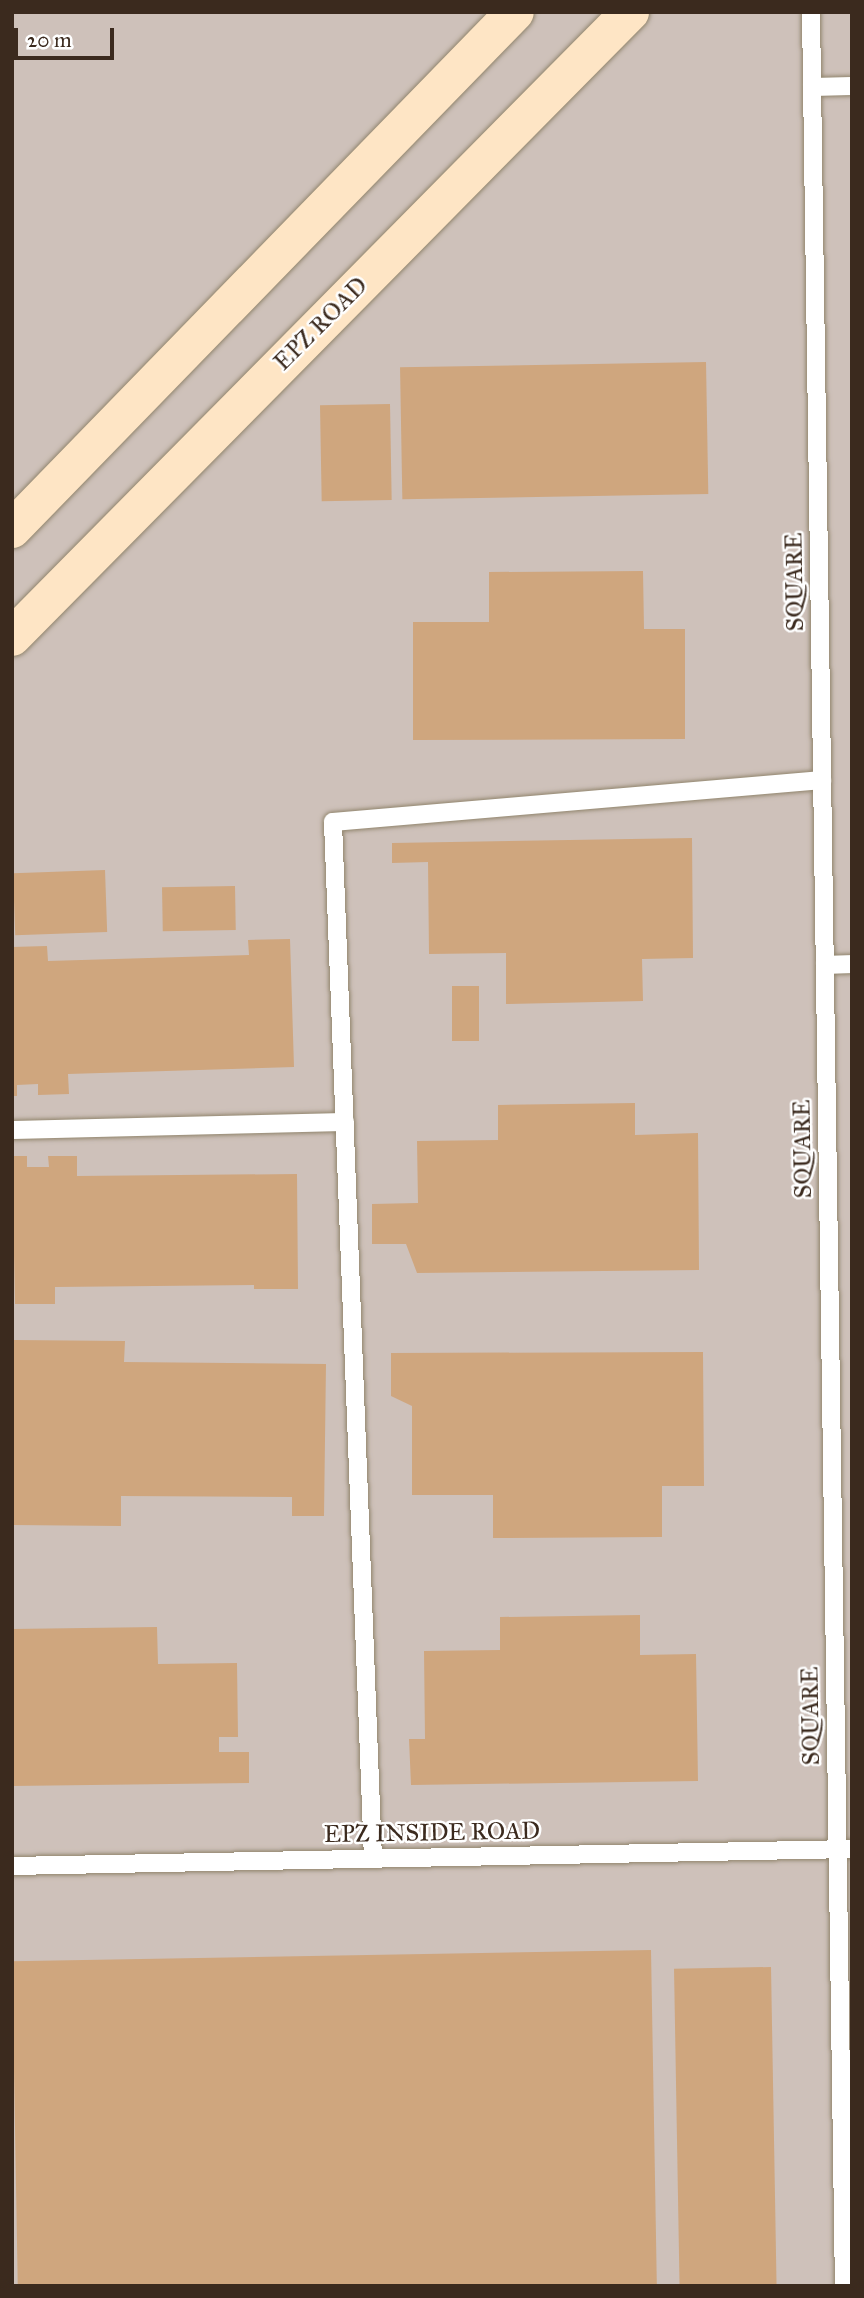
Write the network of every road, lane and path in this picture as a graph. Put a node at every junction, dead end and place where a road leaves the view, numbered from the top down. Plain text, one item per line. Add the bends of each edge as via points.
1 (515, 12) edge
2 (630, 12) edge
3 (811, 12) edge
4 (852, 86) edge
5 (812, 87) junction
6 (12, 529) edge
7 (12, 637) edge
8 (822, 780) junction
9 (852, 964) edge
10 (825, 965) junction
11 (345, 1122) junction
12 (12, 1130) edge
13 (845, 1850) edge
14 (373, 1859) junction
15 (12, 1866) edge
16 (844, 2286) edge

1 - 6 main road
2 - 7 main road, EPZ ROAD
3 - 5 lane, SQUARE
4 - 5 lane
5 - 8 lane, SQUARE
8 - 10 lane, SQUARE
8 - 11 lane via 333,822
9 - 10 lane
10 - 13 lane, SQUARE
11 - 12 lane
11 - 14 lane
13 - 14 lane, EPZ INSIDE ROAD
13 - 16 lane, SQUARE
14 - 15 lane, EPZ INSIDE ROAD

